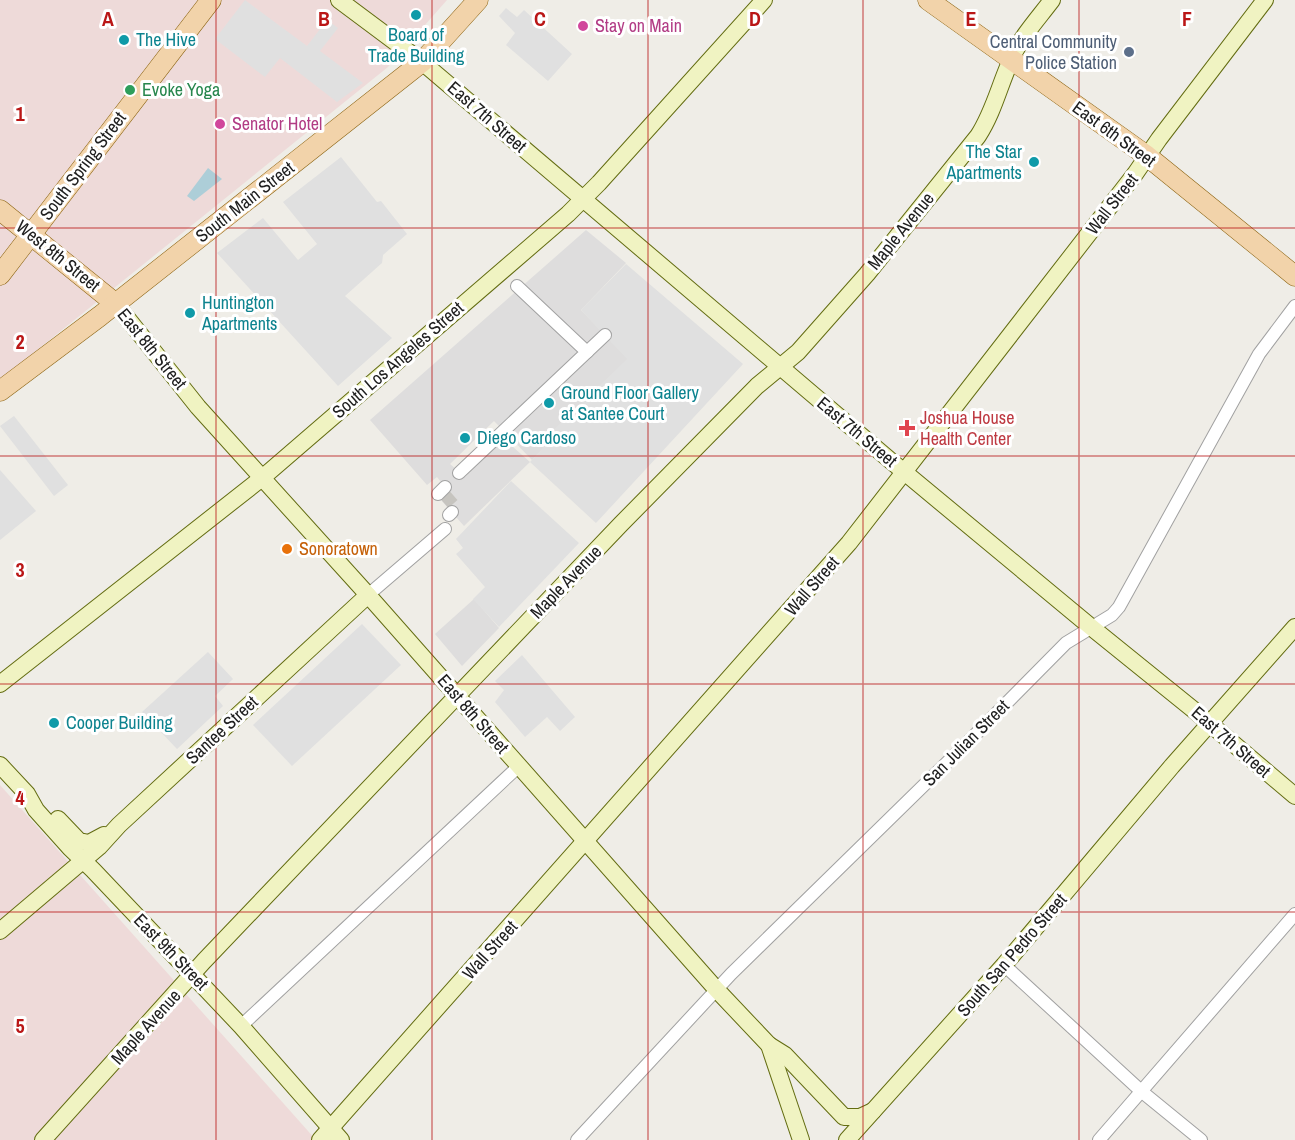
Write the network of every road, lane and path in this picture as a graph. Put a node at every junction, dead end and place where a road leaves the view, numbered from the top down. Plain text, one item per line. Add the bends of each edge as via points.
1 (211, 0) edge
2 (339, 0) edge
3 (478, 0) edge
4 (764, 0) edge
5 (928, 0) edge
6 (1052, 0) edge
7 (1265, 0) edge
8 (1010, 60) junction
9 (422, 62) junction
10 (1147, 156) junction
11 (583, 199) junction
12 (0, 210) edge
13 (31, 235) junction
14 (0, 275) edge
15 (1295, 276) edge
16 (517, 286) dead end
17 (116, 304) junction
18 (1295, 306) edge
19 (605, 335) dead end
20 (587, 352) junction
21 (781, 368) junction
22 (0, 391) edge
23 (459, 472) dead end
24 (905, 472) junction
25 (262, 478) junction
26 (445, 529) dead end
27 (368, 595) junction
28 (1091, 627) junction
29 (1295, 627) edge
30 (0, 684) edge
31 (458, 696) junction
32 (1210, 725) junction
33 (0, 765) edge
34 (519, 766) junction
35 (27, 794) junction
36 (1295, 796) edge
37 (120, 825) junction
38 (586, 842) junction
39 (82, 860) junction
40 (1295, 914) edge
41 (0, 932) edge
42 (1004, 965) junction
43 (192, 975) junction
44 (716, 989) junction
45 (241, 1026) junction
46 (769, 1046) junction
47 (1141, 1092) junction
48 (874, 1111) junction
49 (330, 1136) edge
50 (43, 1140) edge
51 (577, 1140) edge
52 (801, 1140) edge
53 (847, 1140) edge
54 (1099, 1140) edge
55 (1201, 1140) edge

1 - 13 main road, South Spring Street
2 - 9 main road, East 7th Street
3 - 9 main road, South Main Street
4 - 11 main road, South Los Angeles Street
5 - 8 main road, East 6th Street
6 - 8 main road, Maple Avenue
7 - 10 main road, Wall Street
8 - 10 main road, East 6th Street
8 - 21 main road, Maple Avenue via 978,136 848,297
9 - 11 main road, East 7th Street
9 - 17 main road, South Main Street
10 - 15 main road, East 6th Street
10 - 24 main road, Wall Street
11 - 21 main road, East 7th Street
11 - 25 main road, South Los Angeles Street
12 - 13 main road, West 8th Street
13 - 14 main road, South Spring Street
13 - 17 main road, West 8th Street
16 - 20 street
17 - 22 main road, South Main Street
17 - 25 main road, East 8th Street via 198,407
18 - 28 street, San Julian Street via 1259,354 1119,607
19 - 20 street
20 - 23 street
21 - 24 main road, East 7th Street
21 - 31 main road, Maple Avenue via 695,447
24 - 28 main road, East 7th Street
24 - 38 main road, Wall Street via 849,543
25 - 27 main road, East 8th Street
25 - 30 main road, South Los Angeles Street
26 - 27 street, Santee Street
27 - 31 main road, East 8th Street
27 - 37 main road, Santee Street
28 - 32 main road, East 7th Street
28 - 44 street, San Julian Street via 1066,643
29 - 32 main road
31 - 34 main road, East 8th Street
31 - 43 main road, Maple Avenue
32 - 36 main road, East 7th Street
32 - 42 main road, South San Pedro Street
33 - 35 main road, East 9th Street
34 - 38 main road, East 8th Street
34 - 45 street
35 - 37 main road via 44,804 80,841 94,842
35 - 39 main road, East 9th Street via 36,810
37 - 39 main road, Santee Street
38 - 44 main road, East 8th Street
38 - 49 main road, Wall Street
39 - 41 main road, Santee Street
39 - 43 main road, East 9th Street
40 - 47 street
42 - 47 street
42 - 48 main road, South San Pedro Street
43 - 45 main road, East 9th Street
43 - 50 main road, Maple Avenue
44 - 46 main road, East 8th Street
44 - 51 street, San Julian Street
45 - 49 main road, East 9th Street
46 - 48 main road via 785,1055 844,1117 860,1117
46 - 52 main road, East 8th Street
47 - 54 street
47 - 55 street
48 - 53 main road, South San Pedro Street

